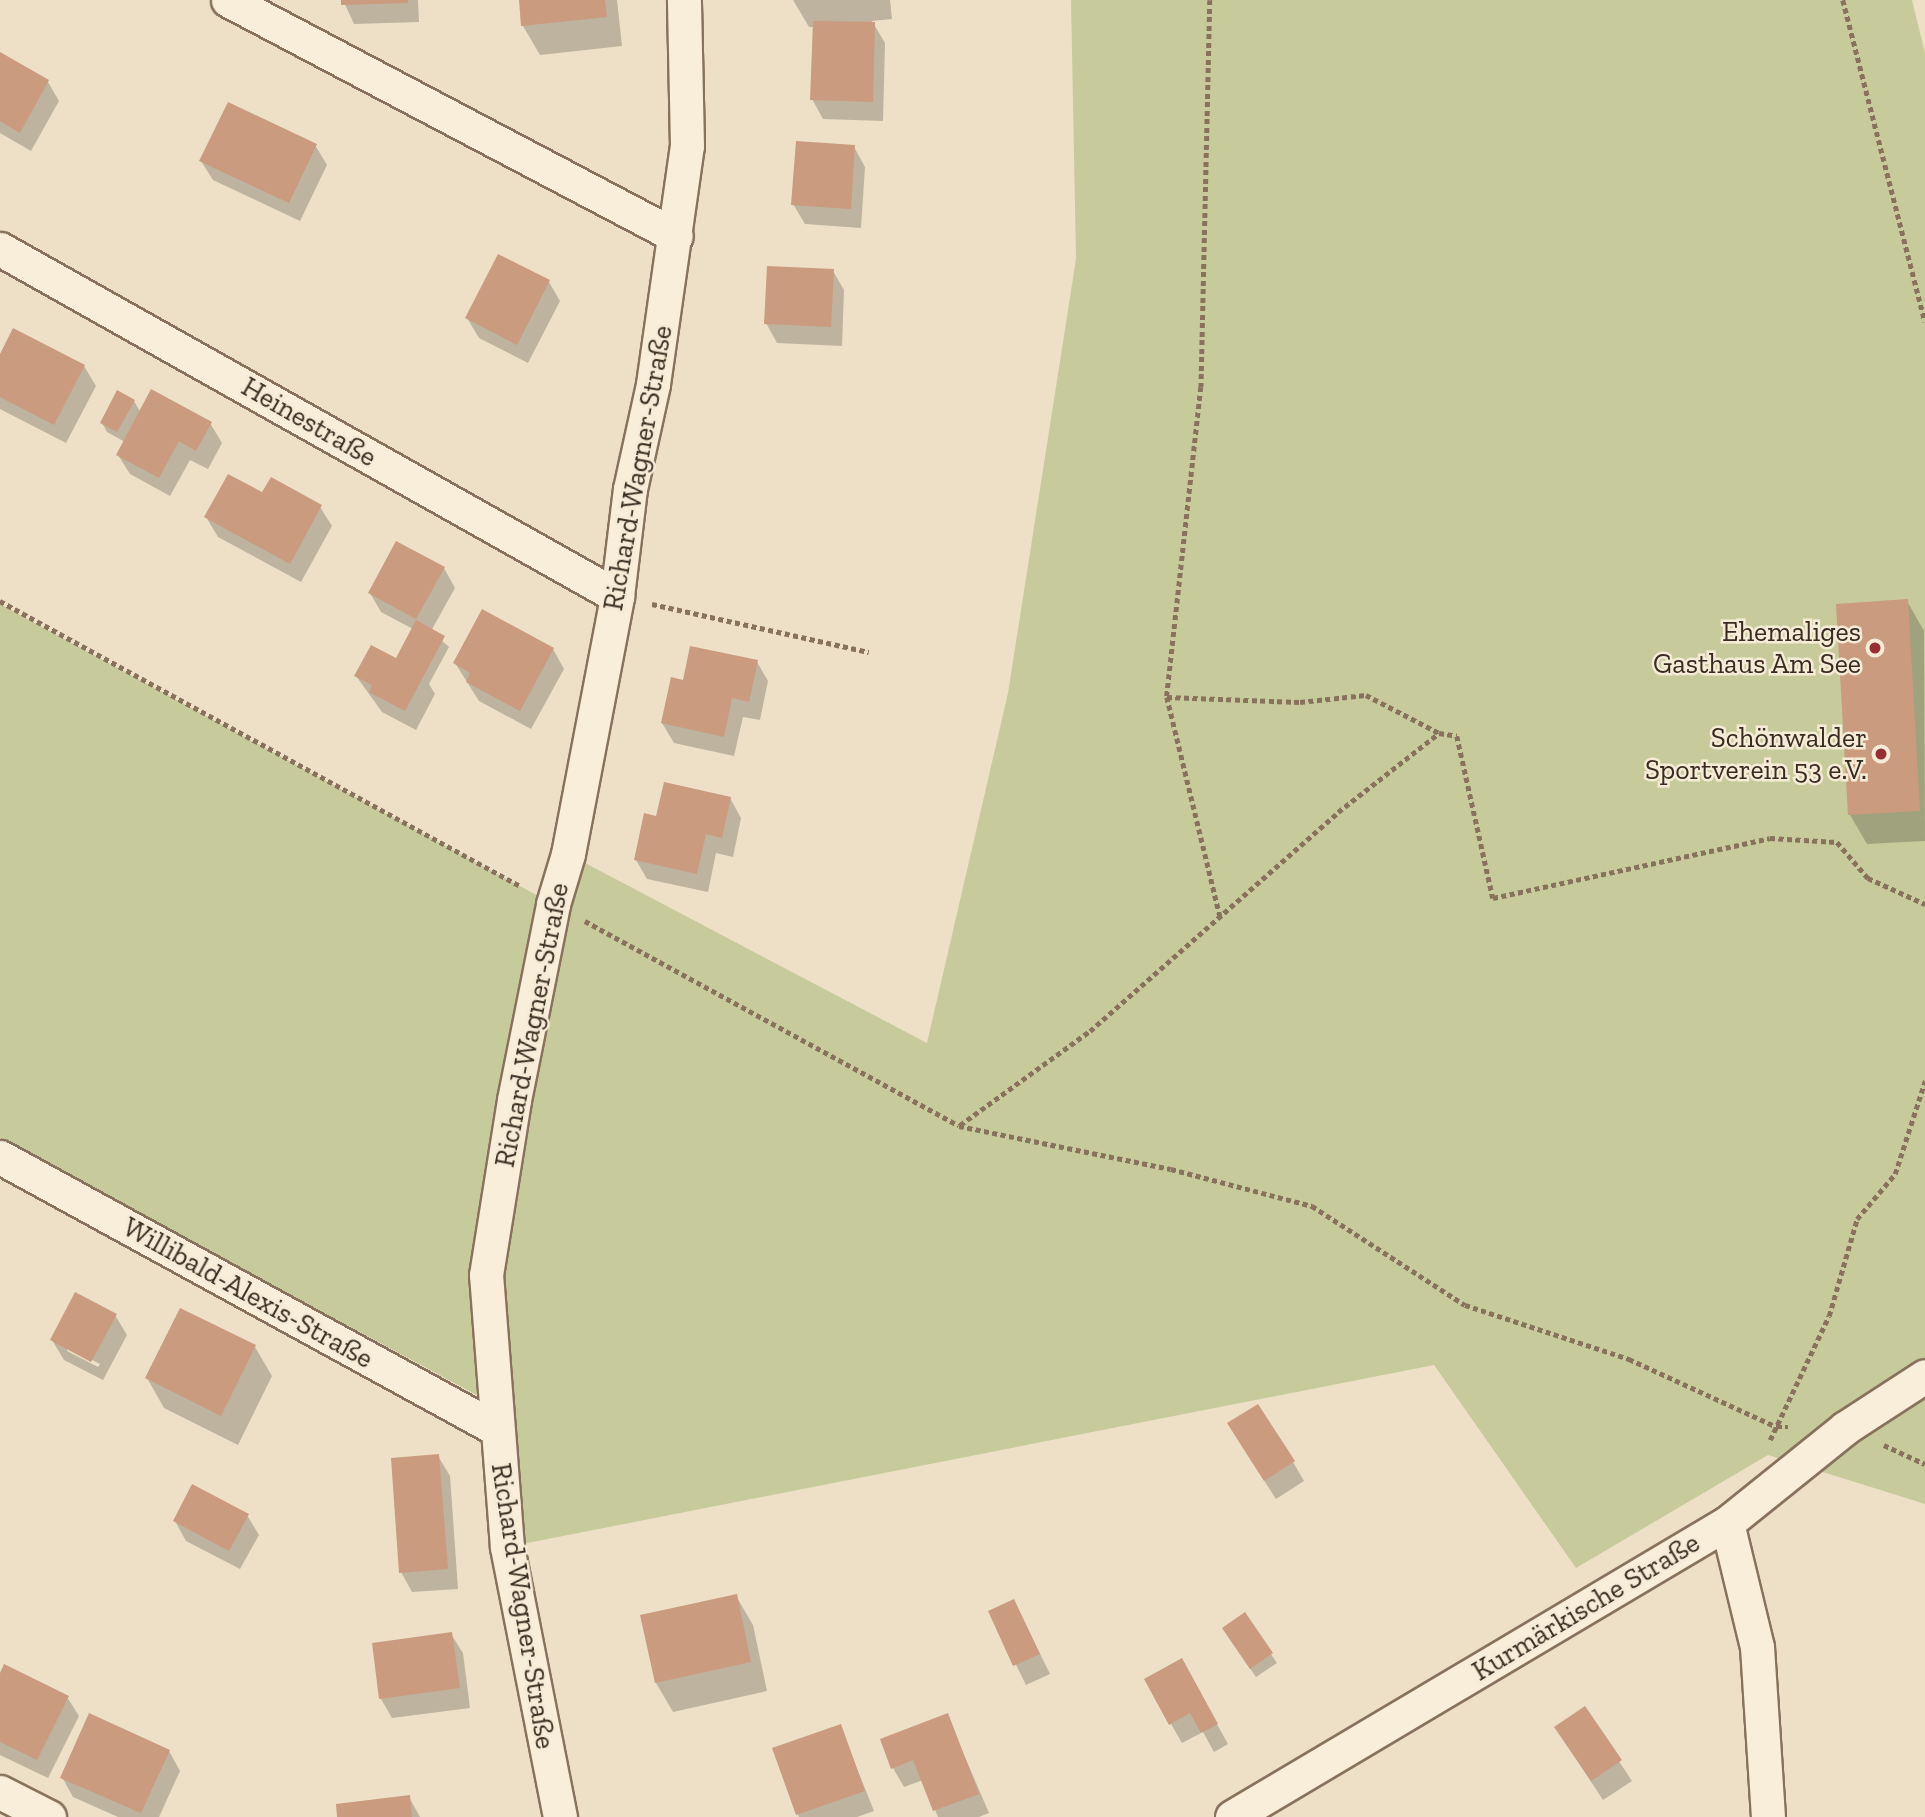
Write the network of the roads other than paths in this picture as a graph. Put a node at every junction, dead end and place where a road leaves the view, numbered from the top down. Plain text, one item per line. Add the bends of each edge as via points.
1 (228, 0) edge
2 (684, 0) edge
3 (676, 236) junction
4 (0, 249) edge
5 (617, 596) junction
6 (0, 1157) edge
7 (1925, 1376) edge
8 (495, 1428) junction
9 (1727, 1523) junction
10 (0, 1792) edge
11 (49, 1817) edge
12 (560, 1817) edge
13 (1232, 1817) edge
14 (1769, 1817) edge

1 - 3 street
2 - 3 street, Richard-Wagner-Straße via 687,146
3 - 5 street, Richard-Wagner-Straße via 653,384 630,489
4 - 5 street, Heinestraße
5 - 8 street, Richard-Wagner-Straße via 568,854 553,904 514,1100 486,1275
6 - 8 street, Willibald-Alexis-Straße
7 - 9 street, Kurmärkische Straße via 1845,1428
8 - 12 street, Richard-Wagner-Straße via 508,1547
9 - 13 street, Kurmärkische Straße
9 - 14 street via 1757,1647
10 - 11 street

